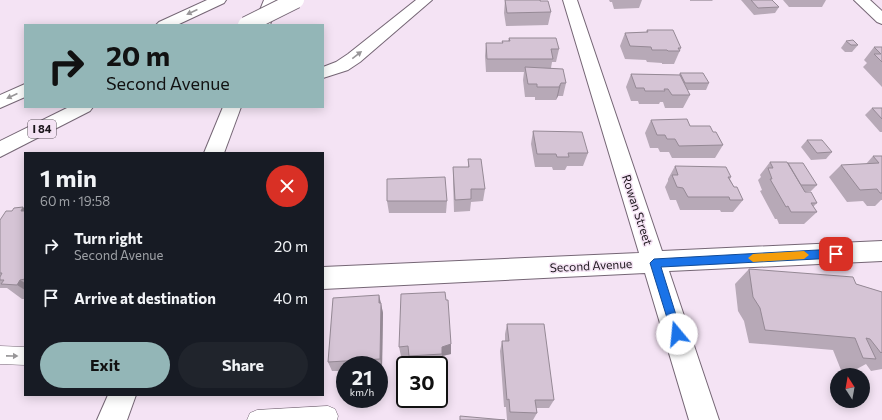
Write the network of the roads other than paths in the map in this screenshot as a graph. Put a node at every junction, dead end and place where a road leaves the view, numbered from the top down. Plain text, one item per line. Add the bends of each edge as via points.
1 (219, 0) edge
2 (271, 0) edge
3 (296, 0) edge
4 (425, 0) edge
5 (570, 0) edge
6 (861, 0) edge
7 (882, 19) edge
8 (166, 24) edge
9 (248, 24) edge
10 (262, 24) edge
11 (324, 73) edge
12 (24, 90) edge
13 (0, 102) edge
14 (82, 108) edge
15 (232, 108) edge
16 (0, 150) edge
17 (214, 152) edge
18 (882, 251) edge
19 (654, 263) junction
20 (324, 278) edge
21 (0, 355) edge
22 (24, 356) edge
23 (122, 396) edge
24 (112, 420) edge
25 (257, 420) edge
26 (327, 420) edge
27 (704, 420) edge

1 -> 8 main road
2 - 10 main road
3 - 9 main road, bridge
11 -> 4 main road via 354,58
5 - 19 main road, Rowan Street
6 - 7 main road
12 -> 13 main road
14 - 16 main road, I 84
15 - 17 main road
18 - 19 main road, Second Avenue
19 - 20 main road, Second Avenue
19 - 27 main road, Rowan Street
21 -> 22 lane
23 - 24 main road
25 - 26 lane via 328,416

